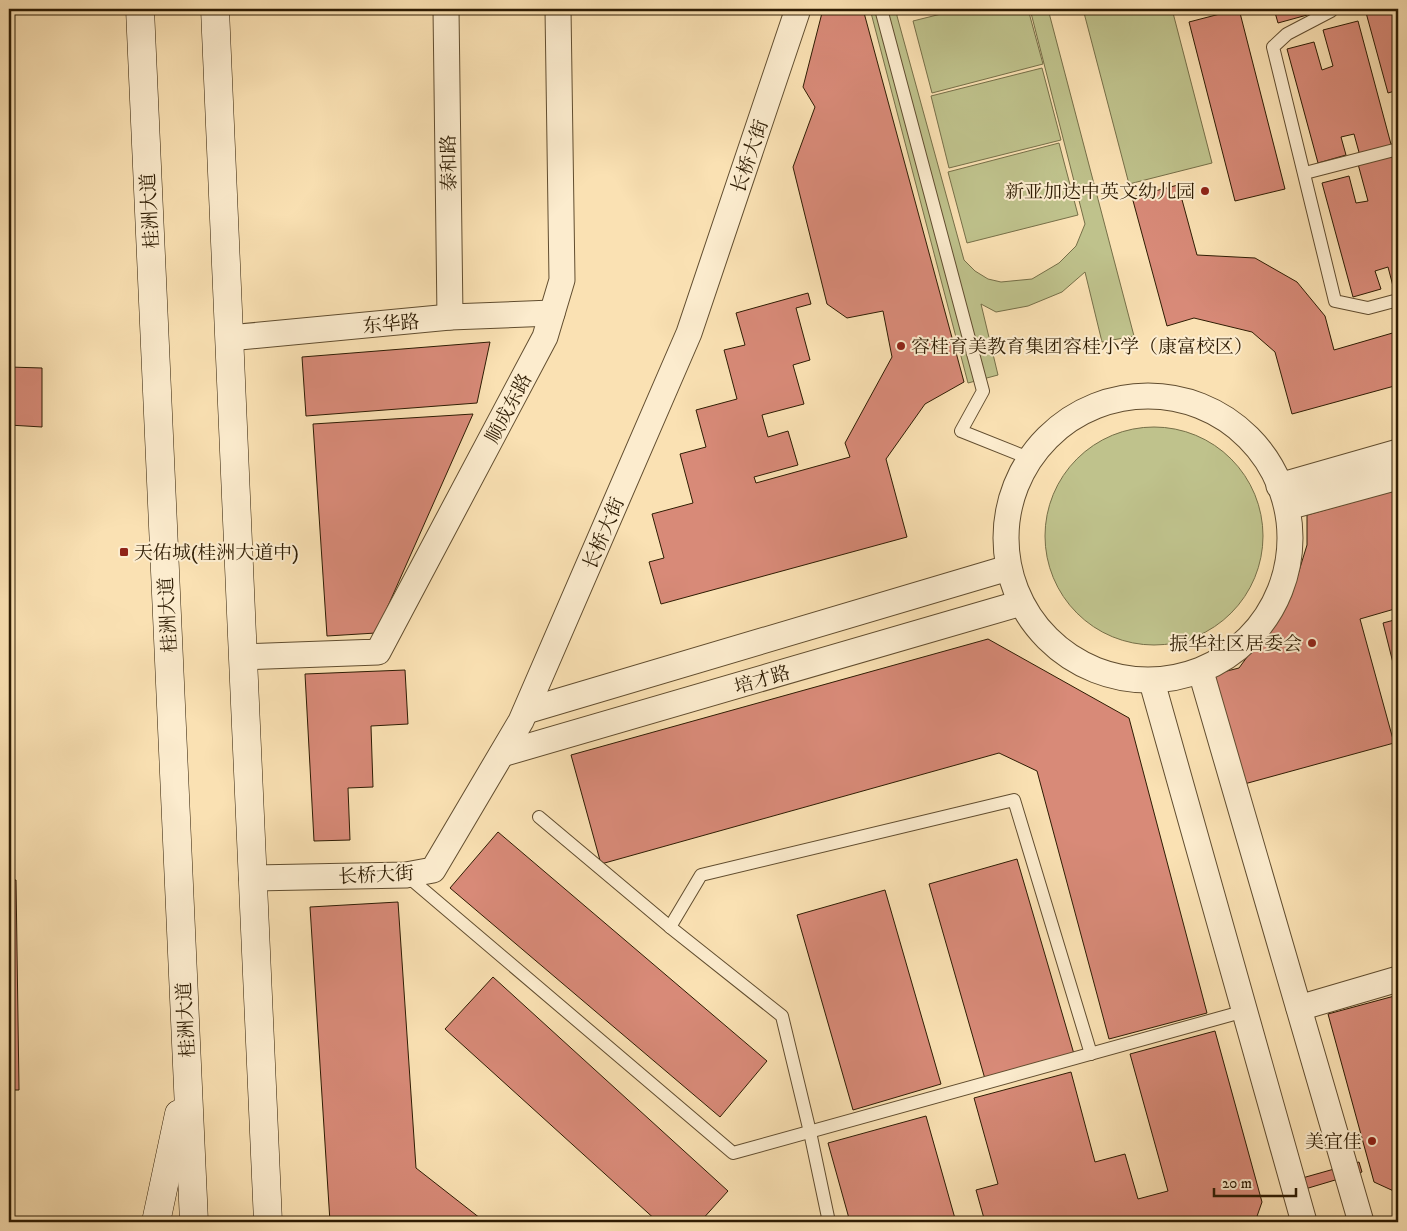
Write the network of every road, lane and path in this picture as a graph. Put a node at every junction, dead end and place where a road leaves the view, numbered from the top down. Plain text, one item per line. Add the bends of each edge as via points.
1 (140, 9) edge
2 (215, 9) edge
3 (446, 9) edge
4 (558, 9) edge
5 (798, 9) edge
6 (881, 9) edge
7 (1331, 9) edge
8 (1398, 149) edge
9 (1305, 173) junction
10 (1398, 300) edge
11 (552, 313) junction
12 (450, 317) junction
13 (229, 338) junction
14 (1398, 452) edge
15 (1031, 458) junction
16 (1398, 477) edge
17 (1283, 496) junction
18 (1008, 568) junction
19 (1021, 604) junction
20 (243, 657) junction
21 (1201, 672) junction
22 (1152, 682) junction
23 (526, 710) junction
24 (502, 754) junction
25 (539, 817) dead end
26 (406, 875) junction
27 (252, 878) junction
28 (670, 927) junction
29 (1398, 979) edge
30 (1299, 1008) junction
31 (1245, 1011) junction
32 (186, 1050) junction
33 (1091, 1054) junction
34 (810, 1132) junction
35 (156, 1222) edge
36 (194, 1222) edge
37 (268, 1222) edge
38 (829, 1222) edge
39 (1304, 1222) edge
40 (1361, 1222) edge

1 - 32 main road, 桂洲大道
2 - 13 main road
3 - 12 street, 泰和路
4 - 11 street, 顺成东路 via 562,280
5 - 23 street, 长桥大街 via 689,333
6 - 15 lane via 983,391 961,431
7 - 9 lane via 1286,34 1273,47
8 - 9 lane
9 - 10 lane via 1335,301 1368,308
11 - 12 street, 东华路
11 - 20 street, 顺成东路 via 545,337 378,652
12 - 13 street, 东华路
13 - 20 main road
14 - 17 street
15 - 17 street via 1052,432 1093,405 1142,395 1191,401 1235,425 1269,461
15 - 18 street via 1021,471 1006,518
16 - 17 street
17 - 21 street via 1291,547 1283,587 1264,623 1236,652
18 - 19 street
18 - 23 street, 培才路
19 - 22 street via 1060,651 1104,675
19 - 24 street, 培才路
20 - 27 main road
21 - 22 street
21 - 30 street
22 - 31 street
23 - 24 street, 长桥大街
24 - 26 street, 长桥大街 via 433,870
25 - 28 lane
26 - 27 street, 长桥大街
26 - 34 lane via 733,1153
27 - 37 main road
28 - 33 lane via 701,875 1014,800
28 - 34 lane via 782,1016
29 - 30 street
30 - 40 street
31 - 33 lane
31 - 39 street
32 - 35 main road via 182,1100
32 - 36 main road, 桂洲大道
33 - 34 lane
34 - 38 lane

